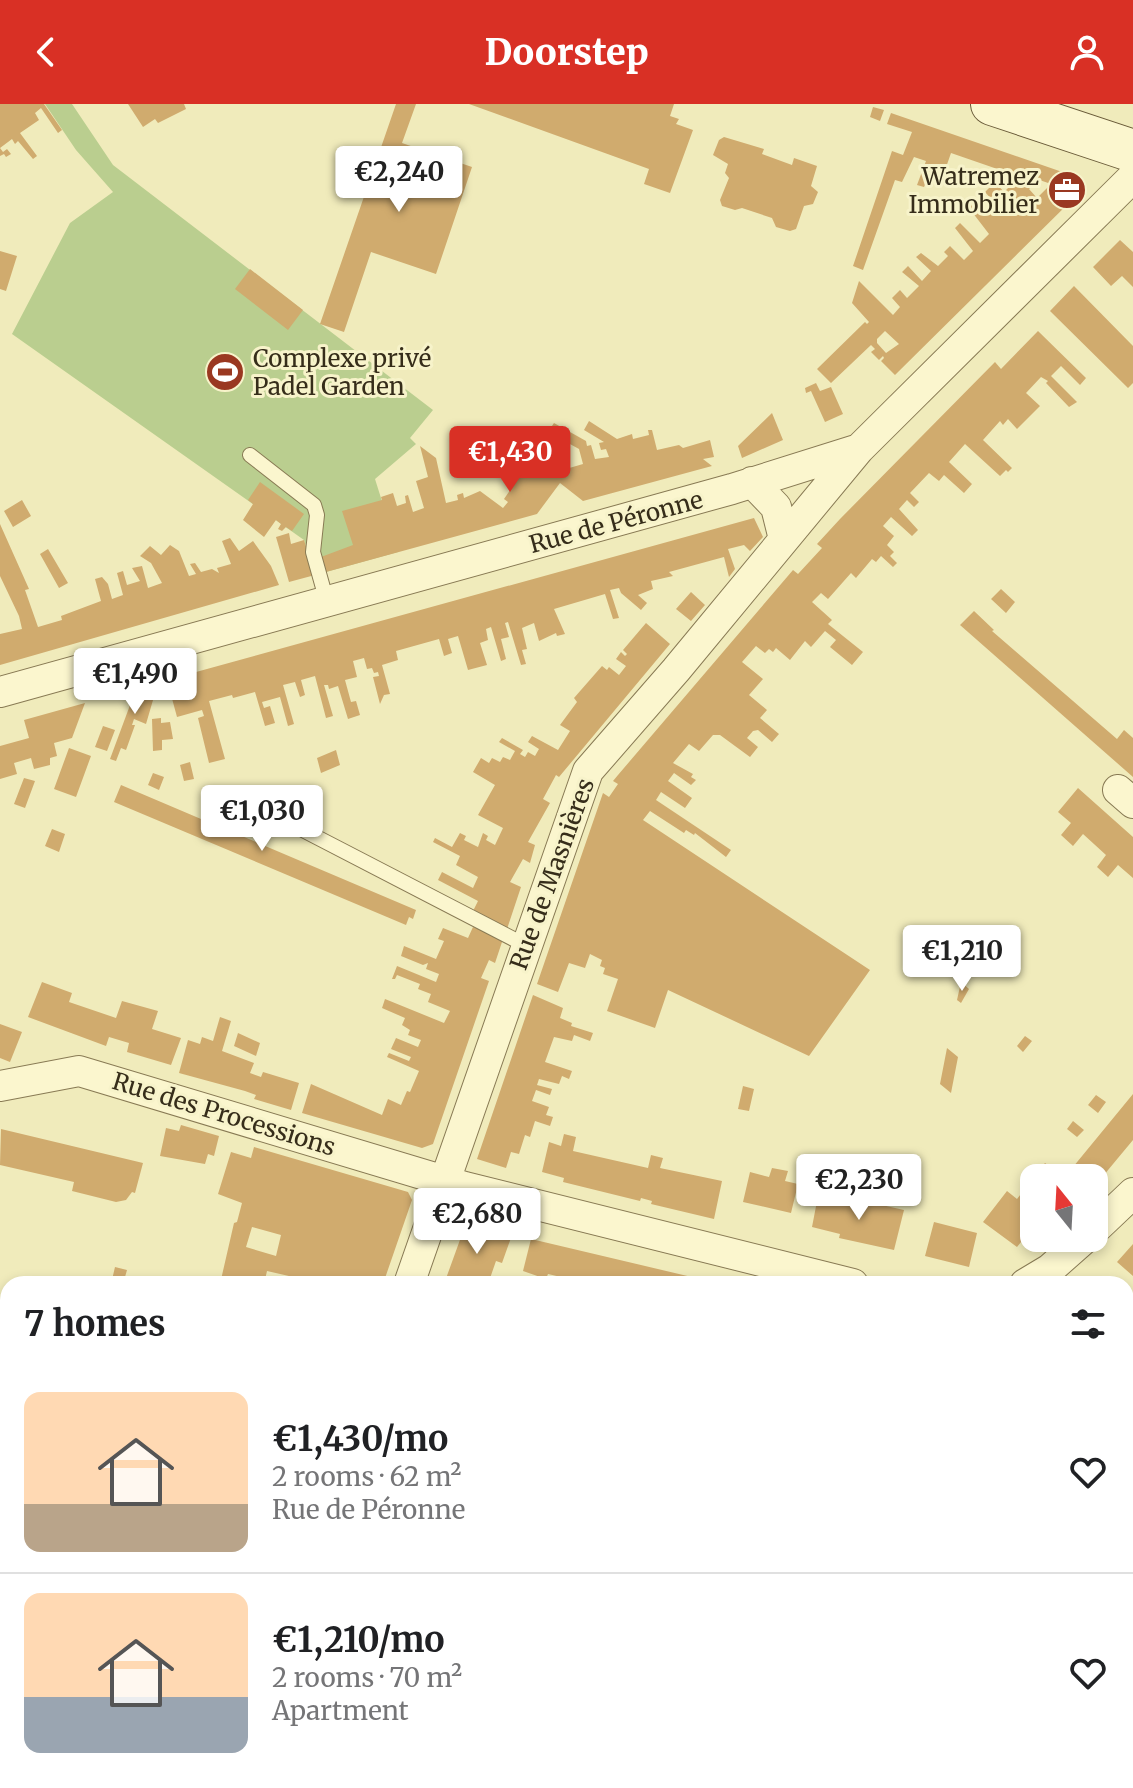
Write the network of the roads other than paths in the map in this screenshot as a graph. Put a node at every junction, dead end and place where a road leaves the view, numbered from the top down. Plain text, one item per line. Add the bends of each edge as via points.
1 (992, 104) edge
2 (1133, 151) edge
3 (1133, 177) edge
4 (859, 449) junction
5 (250, 455) dead end
6 (752, 482) junction
7 (784, 539) junction
8 (327, 602) junction
9 (0, 692) edge
10 (272, 814) dead end
11 (525, 945) junction
12 (0, 1086) edge
13 (445, 1180) junction
14 (1133, 1193) edge
15 (1108, 1217) edge
16 (1069, 1252) edge
17 (412, 1276) edge
18 (822, 1276) edge
19 (1038, 1276) edge

1 - 2 main road
3 - 4 street, Rue de Péronne
4 - 6 street, Rue de Péronne
4 - 7 street, Rue de Masnières
5 - 8 lane via 314,505 313,552
6 - 7 street via 776,507
6 - 8 street, Rue de Péronne
7 - 11 street, Rue de Masnières via 588,771
8 - 9 street, Rue de Péronne
10 - 11 lane
11 - 13 street, Rue de Masnières
12 - 13 street, Rue des Processions via 79,1071
13 - 17 street, Rue de Masnières
13 - 18 street, Rue des Processions
14 - 15 street
16 - 19 street

